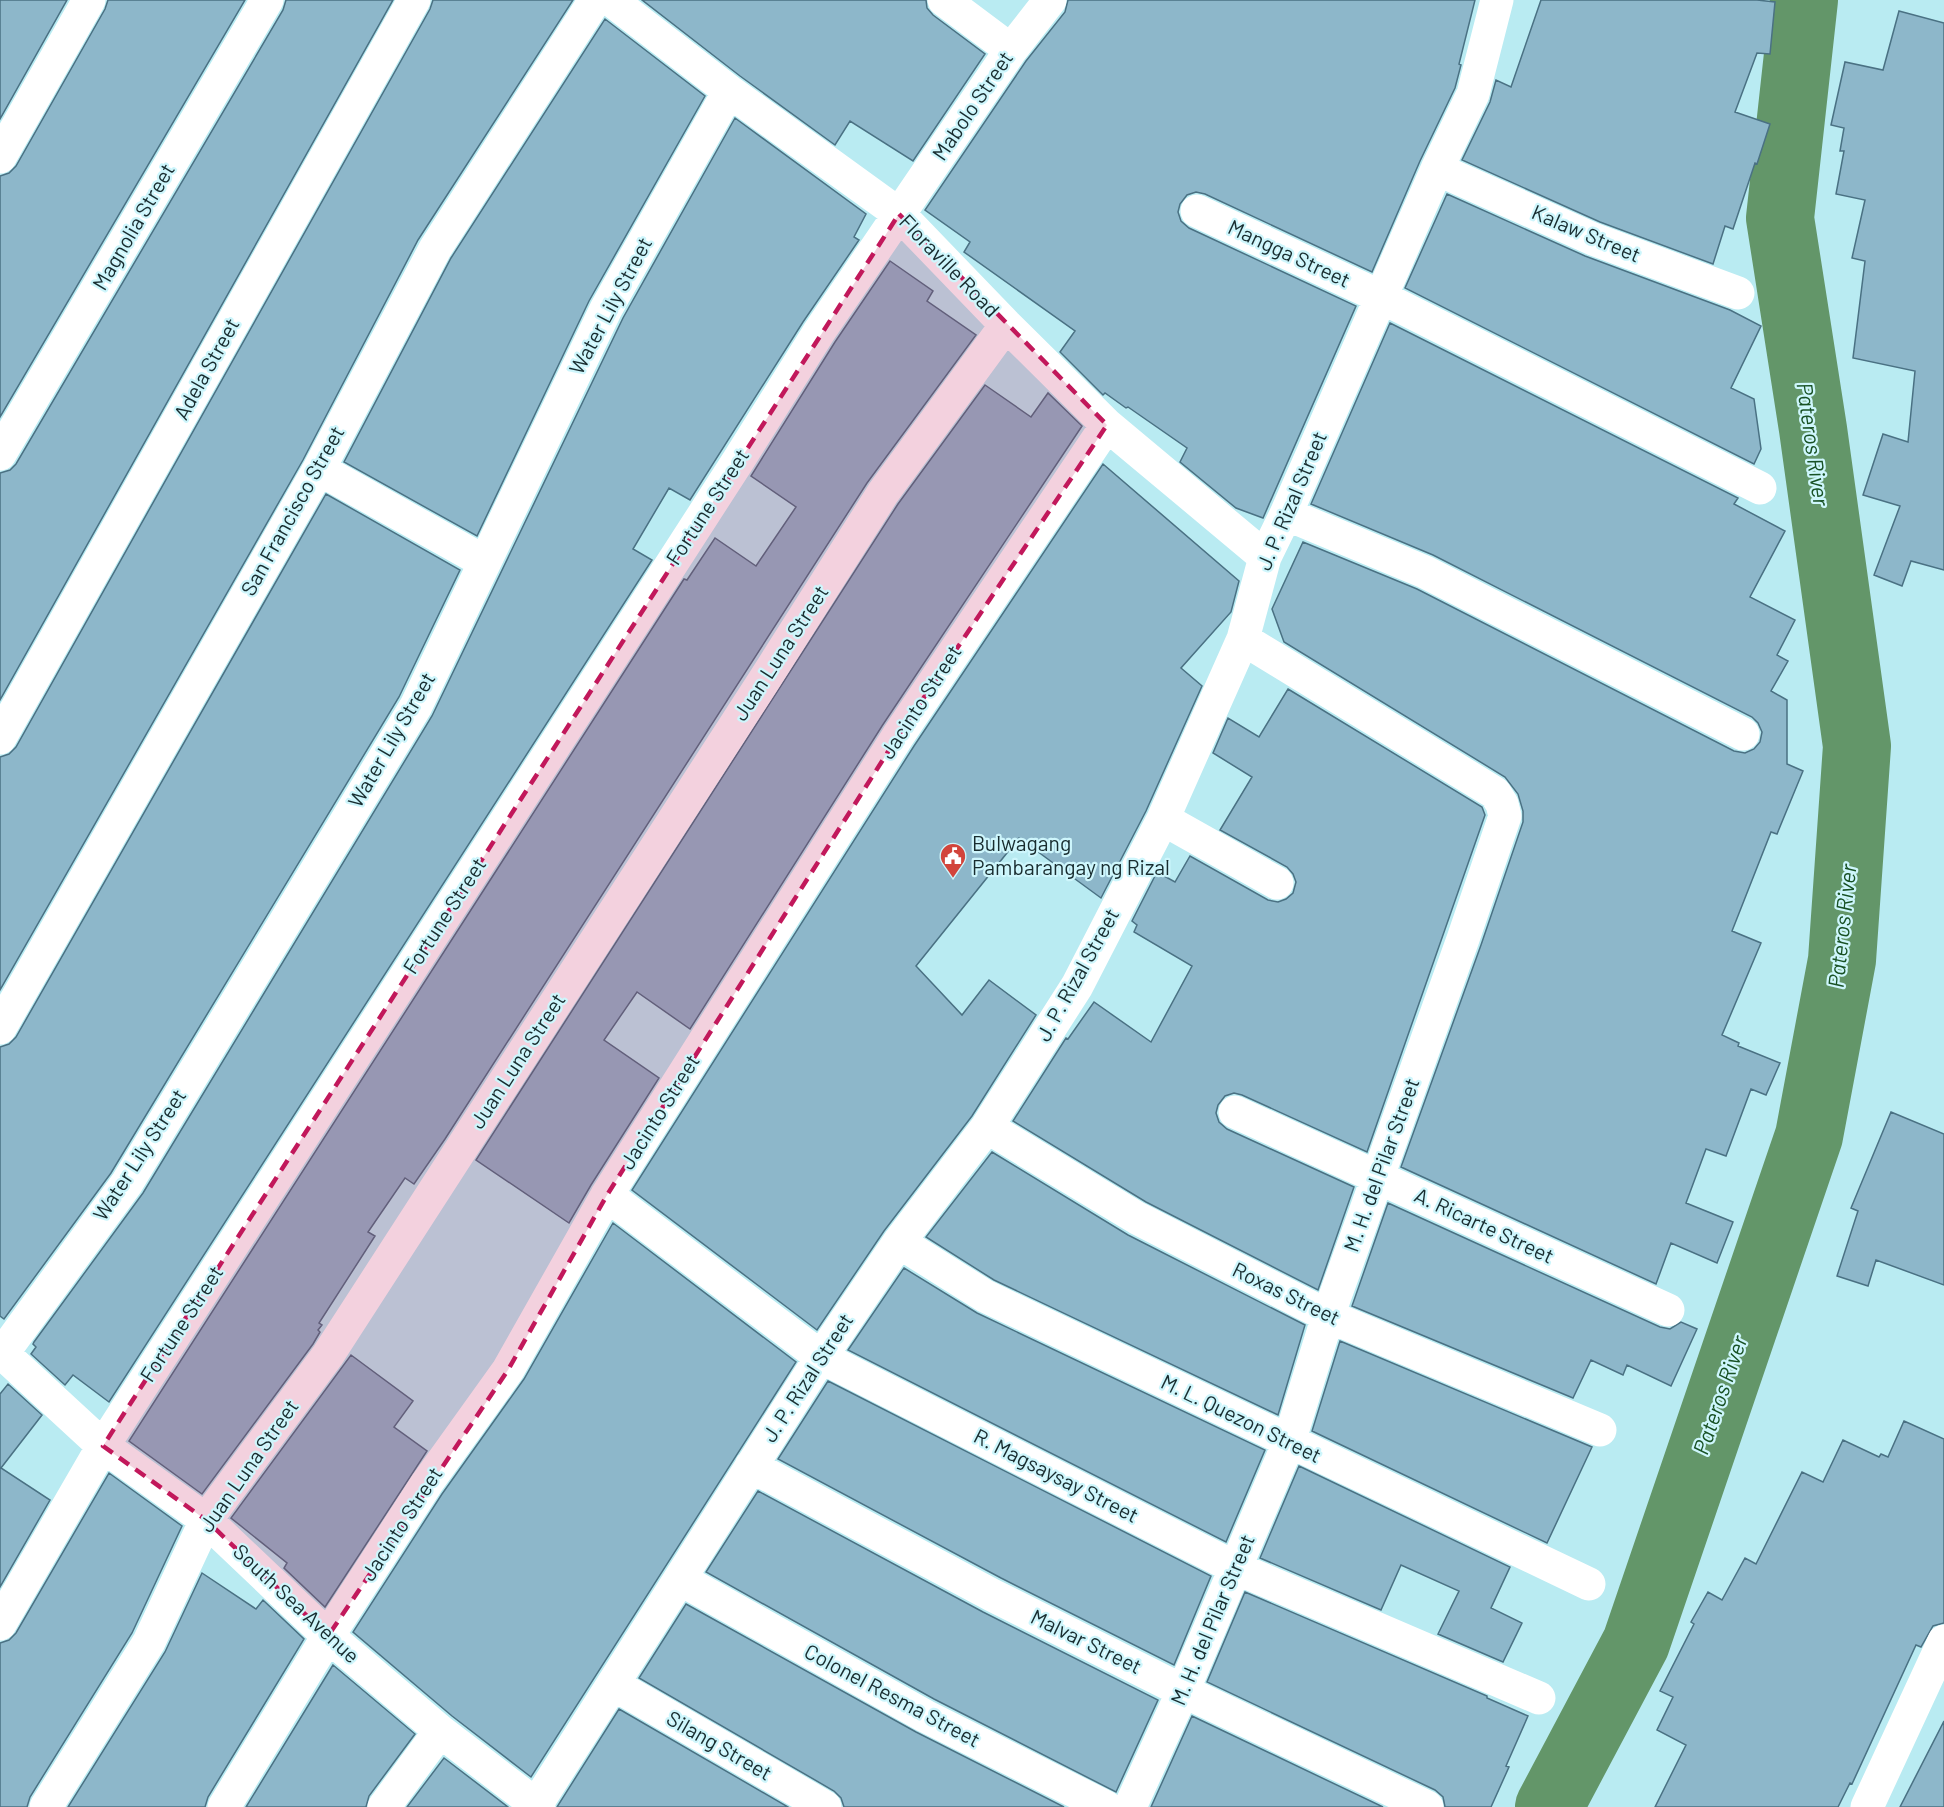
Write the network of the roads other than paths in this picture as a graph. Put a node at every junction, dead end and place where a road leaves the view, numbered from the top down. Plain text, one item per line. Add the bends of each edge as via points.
1 (89, 0) edge
2 (267, 0) edge
3 (414, 0) edge
4 (595, 0) edge
5 (611, 0) edge
6 (944, 0) edge
7 (1050, 0) edge
8 (1497, 0) edge
9 (1011, 50) junction
10 (729, 91) junction
11 (0, 157) edge
12 (1437, 169) junction
13 (1197, 211) dead end
14 (899, 214) junction
15 (1738, 293) dead end
16 (1381, 297) junction
17 (1006, 325) junction
18 (1107, 425) junction
19 (0, 454) edge
20 (319, 469) junction
21 (1760, 488) dead end
22 (1286, 514) junction
23 (1265, 557) junction
24 (485, 562) junction
25 (1243, 639) junction
26 (1743, 734) dead end
27 (0, 738) edge
28 (1163, 819) junction
29 (1277, 884) dead end
30 (0, 1028) edge
31 (1235, 1112) dead end
32 (987, 1127) junction
33 (1377, 1177) junction
34 (608, 1195) junction
35 (899, 1242) junction
36 (1668, 1310) dead end
37 (1328, 1316) junction
38 (1, 1354) edge
39 (821, 1357) junction
40 (1600, 1430) dead end
41 (1289, 1442) junction
42 (103, 1446) junction
43 (751, 1466) junction
44 (206, 1520) junction
45 (1236, 1568) junction
46 (680, 1579) junction
47 (1589, 1584) dead end
48 (0, 1624) edge
49 (328, 1636) junction
50 (1944, 1641) edge
51 (613, 1684) junction
52 (1183, 1690) junction
53 (1539, 1698) dead end
54 (440, 1731) junction
55 (538, 1806) edge
56 (46, 1807) edge
57 (224, 1807) edge
58 (384, 1807) edge
59 (825, 1807) edge
60 (1106, 1807) edge
61 (1130, 1807) edge
62 (1426, 1807) edge
63 (1867, 1807) edge

1 - 11 street
2 - 19 street, Magnolia Street
3 - 27 street, Adela Street
4 - 20 street, San Francisco Street via 435,249
5 - 10 street, Floraville Road
6 - 9 street
7 - 9 street, Mabolo Street
8 - 12 street, J. P. Rizal Street via 1473,94
9 - 14 street, Mabolo Street
10 - 14 street, Floraville Road
10 - 24 street, Water Lily Street via 606,309
12 - 15 street, Kalaw Street via 1593,239
12 - 16 street, J. P. Rizal Street
13 - 16 street, Mangga Street
14 - 17 street, Floraville Road
14 - 42 street, Fortune Street via 819,332
16 - 21 street, Mangga Street
16 - 22 street, J. P. Rizal Street
17 - 18 street, Floraville Road
17 - 44 street, Juan Luna Street via 883,493 328,1355
18 - 23 street, Floraville Road
18 - 34 street, Jacinto Street via 898,736
20 - 24 street
20 - 30 street, San Francisco Street
22 - 23 street, J. P. Rizal Street
22 - 26 street via 1425,572
23 - 25 street, J. P. Rizal Street
24 - 38 street, Water Lily Street via 416,706 126,1183
25 - 28 street, J. P. Rizal Street
25 - 33 street, M. H. del Pilar Street via 1495,793 1503,804 1504,816 1463,939
28 - 29 street
28 - 32 street, J. P. Rizal Street via 1077,986
31 - 33 street, A. Ricarte Street
32 - 35 street, J. P. Rizal Street
32 - 37 street, Roxas Street via 1137,1218
33 - 36 street, A. Ricarte Street
33 - 37 street, M. H. del Pilar Street
34 - 39 street, R. Magsaysay Street
34 - 49 street, Jacinto Street via 508,1370
35 - 39 street, J. P. Rizal Street
35 - 41 street, M. L. Quezon Street via 985,1296
37 - 40 street, Roxas Street
37 - 41 street, M. H. del Pilar Street
38 - 42 street, South Sea Avenue
39 - 43 street, J. P. Rizal Street
39 - 45 street, R. Magsaysay Street
41 - 45 street, M. H. del Pilar Street
41 - 47 street, M. L. Quezon Street
42 - 44 street, South Sea Avenue
42 - 48 street, Fortune Street
43 - 46 street, J. P. Rizal Street
43 - 52 street, Malvar Street via 992,1595
44 - 49 street, South Sea Avenue
44 - 56 street, Juan Luna Street via 149,1642
45 - 52 street, M. H. del Pilar Street
45 - 53 street, R. Magsaysay Street
46 - 51 street, J. P. Rizal Street
46 - 60 street, Colonel Resma Street via 926,1716
49 - 54 street, South Sea Avenue
49 - 57 street, Jacinto Street
50 - 63 street
51 - 55 street, J. P. Rizal Street
51 - 59 street, Silang Street
52 - 61 street, M. H. del Pilar Street
52 - 62 street, Malvar Street
54 - 55 street, South Sea Avenue
54 - 58 street

